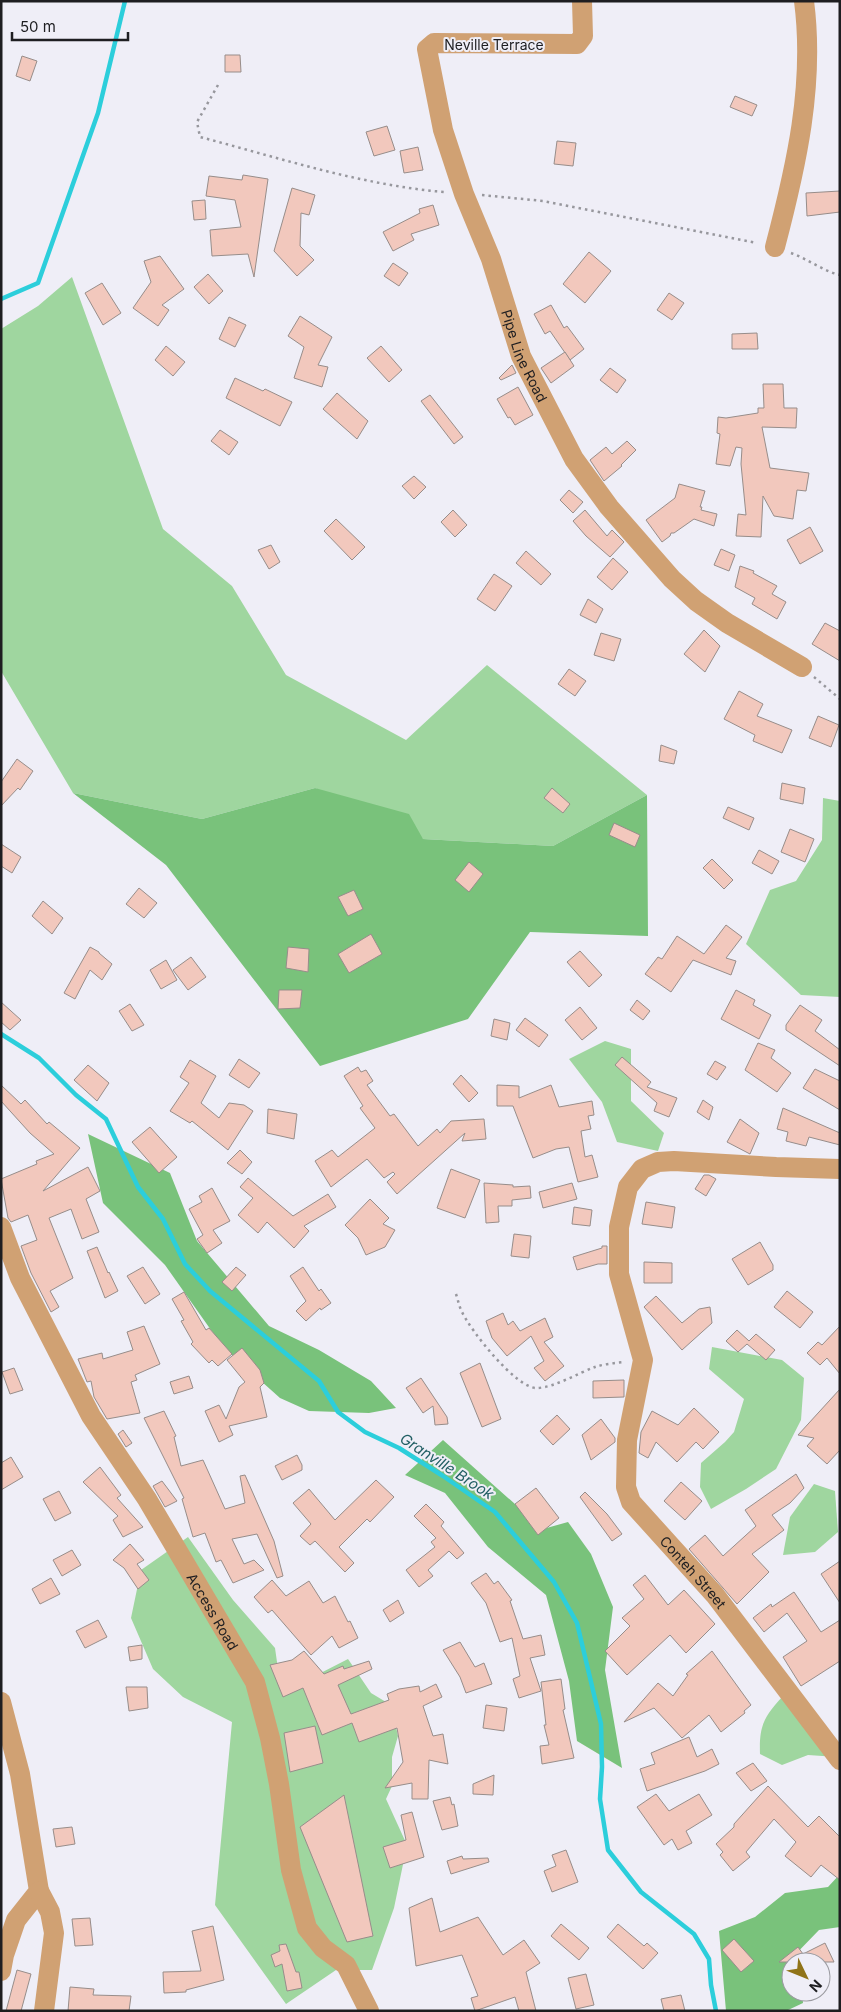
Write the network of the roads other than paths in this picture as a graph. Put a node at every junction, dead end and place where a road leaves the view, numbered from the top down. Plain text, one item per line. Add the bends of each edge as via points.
1 (582, 1) edge
2 (804, 1) edge
3 (464, 194) joint
4 (775, 247) road end
5 (802, 667) road end
6 (840, 1169) edge
7 (1, 1227) edge
8 (1, 1702) edge
9 (840, 1760) edge
10 (39, 1891) junction
11 (1, 1971) edge
12 (44, 2011) edge
13 (369, 2011) edge

1 - 3 street, Neville Terrace via 583,36 577,44 434,43 427,49 443,130
2 - 4 street via 807,76 803,123
3 - 5 street, Pipe Line Road via 491,259 521,356 574,458 609,507 672,579 696,601
6 - 9 street, Conteh Street via 658,1162 642,1169 628,1186 619,1227 619,1274 643,1360 627,1440 626,1487 631,1502 715,1594
7 - 13 street, Access Road via 20,1278 91,1416 147,1499 255,1682 279,1784 291,1870 307,1928 323,1948 346,1965
8 - 10 street via 20,1774
10 - 11 street via 16,1920
10 - 12 street via 50,1912 54,1933

